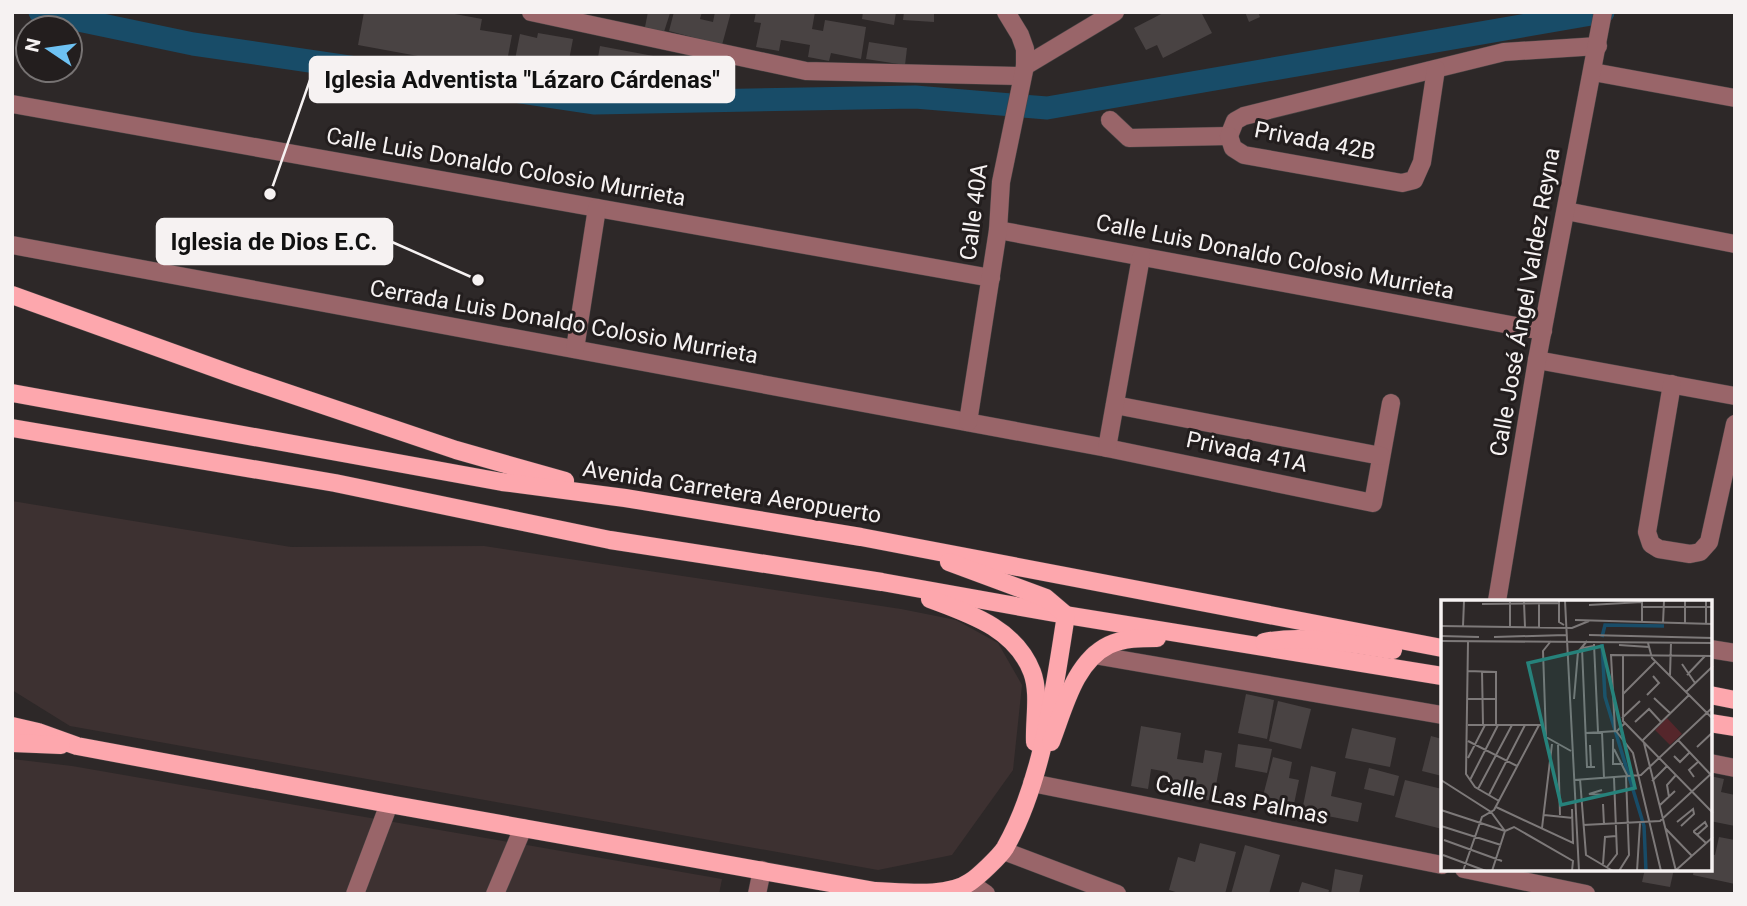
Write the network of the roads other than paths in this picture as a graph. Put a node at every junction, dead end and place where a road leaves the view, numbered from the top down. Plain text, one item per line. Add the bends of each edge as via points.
1 (531, 12) edge
2 (1006, 12) edge
3 (1115, 12) edge
4 (1603, 12) edge
5 (1598, 44) junction
6 (1436, 69) junction
7 (1593, 72) junction
8 (1022, 78) junction
9 (1735, 98) edge
10 (12, 104) edge
11 (1110, 120) dead end
12 (1229, 136) junction
13 (597, 208) junction
14 (1566, 211) junction
15 (998, 230) junction
16 (1735, 244) edge
17 (12, 245) edge
18 (1141, 257) junction
19 (990, 278) junction
20 (12, 295) edge
21 (1543, 331) junction
22 (575, 349) junction
23 (1537, 360) junction
24 (1672, 384) junction
25 (12, 393) edge
26 (1735, 396) edge
27 (1391, 403) dead end
28 (1115, 405) junction
29 (968, 422) junction
30 (1735, 424) edge
31 (12, 428) edge
32 (1107, 448) junction
33 (1381, 456) junction
34 (625, 498) junction
35 (919, 548) junction
36 (883, 582) junction
37 (1497, 600) edge
38 (1066, 615) junction
39 (1214, 639) junction
40 (1247, 645) junction
41 (1441, 648) edge
42 (1712, 649) edge
43 (1735, 653) edge
44 (1094, 655) junction
45 (1441, 657) edge
46 (1441, 676) edge
47 (1712, 695) edge
48 (1735, 700) edge
49 (1441, 715) edge
50 (1712, 723) edge
51 (12, 726) edge
52 (1735, 727) edge
53 (12, 743) edge
54 (78, 746) junction
55 (1712, 763) edge
56 (1735, 768) edge
57 (1034, 776) junction
58 (389, 804) junction
59 (523, 828) junction
60 (1004, 851) junction
61 (1441, 865) edge
62 (762, 870) junction
63 (1474, 871) edge
64 (970, 883) junction
65 (355, 894) edge
66 (495, 894) edge
67 (757, 894) edge
68 (986, 894) edge
69 (1117, 894) edge
70 (1586, 894) edge

1 - 8 street via 806,71
2 - 8 street, Calle 40A via 1025,49
3 - 8 street
4 - 5 street, Calle José Ángel Valdez Reyna
5 - 6 street via 1504,52
5 - 7 street, Calle José Ángel Valdez Reyna
6 - 12 street via 1244,116
6 - 12 street, Privada 42B via 1422,162 1415,180 1402,183 1244,155 1233,148
7 - 9 street
7 - 14 street, Calle José Ángel Valdez Reyna
8 - 15 street, Calle 40A via 1001,182
10 - 13 street, Calle Luis Donaldo Colosio Murrieta
11 - 12 street, Privada 42B via 1129,138
13 - 19 street, Calle Luis Donaldo Colosio Murrieta
13 - 22 street
14 - 16 street
14 - 21 street, Calle José Ángel Valdez Reyna
15 - 18 street, Calle Luis Donaldo Colosio Murrieta
15 - 19 street, Calle 40A
17 - 22 street, Cerrada Luis Donaldo Colosio Murrieta
18 - 21 street, Calle Luis Donaldo Colosio Murrieta
18 - 28 street
19 - 29 street, Calle 40A
20 - 34 main road via 456,450
21 - 23 street, Calle José Ángel Valdez Reyna
22 - 29 street, Cerrada Luis Donaldo Colosio Murrieta
23 - 24 street
23 - 37 street, Calle José Ángel Valdez Reyna
24 - 26 street
24 - 30 street via 1647,532 1651,544 1690,554 1700,552 1709,542
25 - 34 main road, Avenida Carretera Aeropuerto via 488,479
27 - 33 street, Privada 41A
28 - 32 street
28 - 33 street, Privada 41A
29 - 32 street, Cerrada Luis Donaldo Colosio Murrieta
31 - 36 main road via 335,483 610,540
32 - 33 street, Privada 41A via 1373,503
34 - 35 main road, Avenida Carretera Aeropuerto
35 - 38 main road via 1046,598
35 - 41 main road, Avenida Carretera Aeropuerto
36 - 38 main road
36 - 57 main road via 987,622 1015,643 1032,673 1035,692
38 - 39 main road
38 - 57 main road
39 - 40 main road
39 - 44 main road via 1131,639
40 - 45 main road via 1283,639 1342,642
40 - 46 main road
42 - 43 street
44 - 49 street
44 - 57 main road via 1079,674
47 - 48 main road
50 - 52 main road
51 - 54 main road
53 - 54 main road
54 - 58 main road
55 - 56 street
57 - 60 main road
57 - 61 street, Calle Las Palmas
58 - 59 main road
58 - 65 street
59 - 62 main road
59 - 66 street
60 - 64 main road
60 - 69 street
62 - 64 main road via 888,892 949,891
62 - 67 street
63 - 70 street
64 - 68 street

